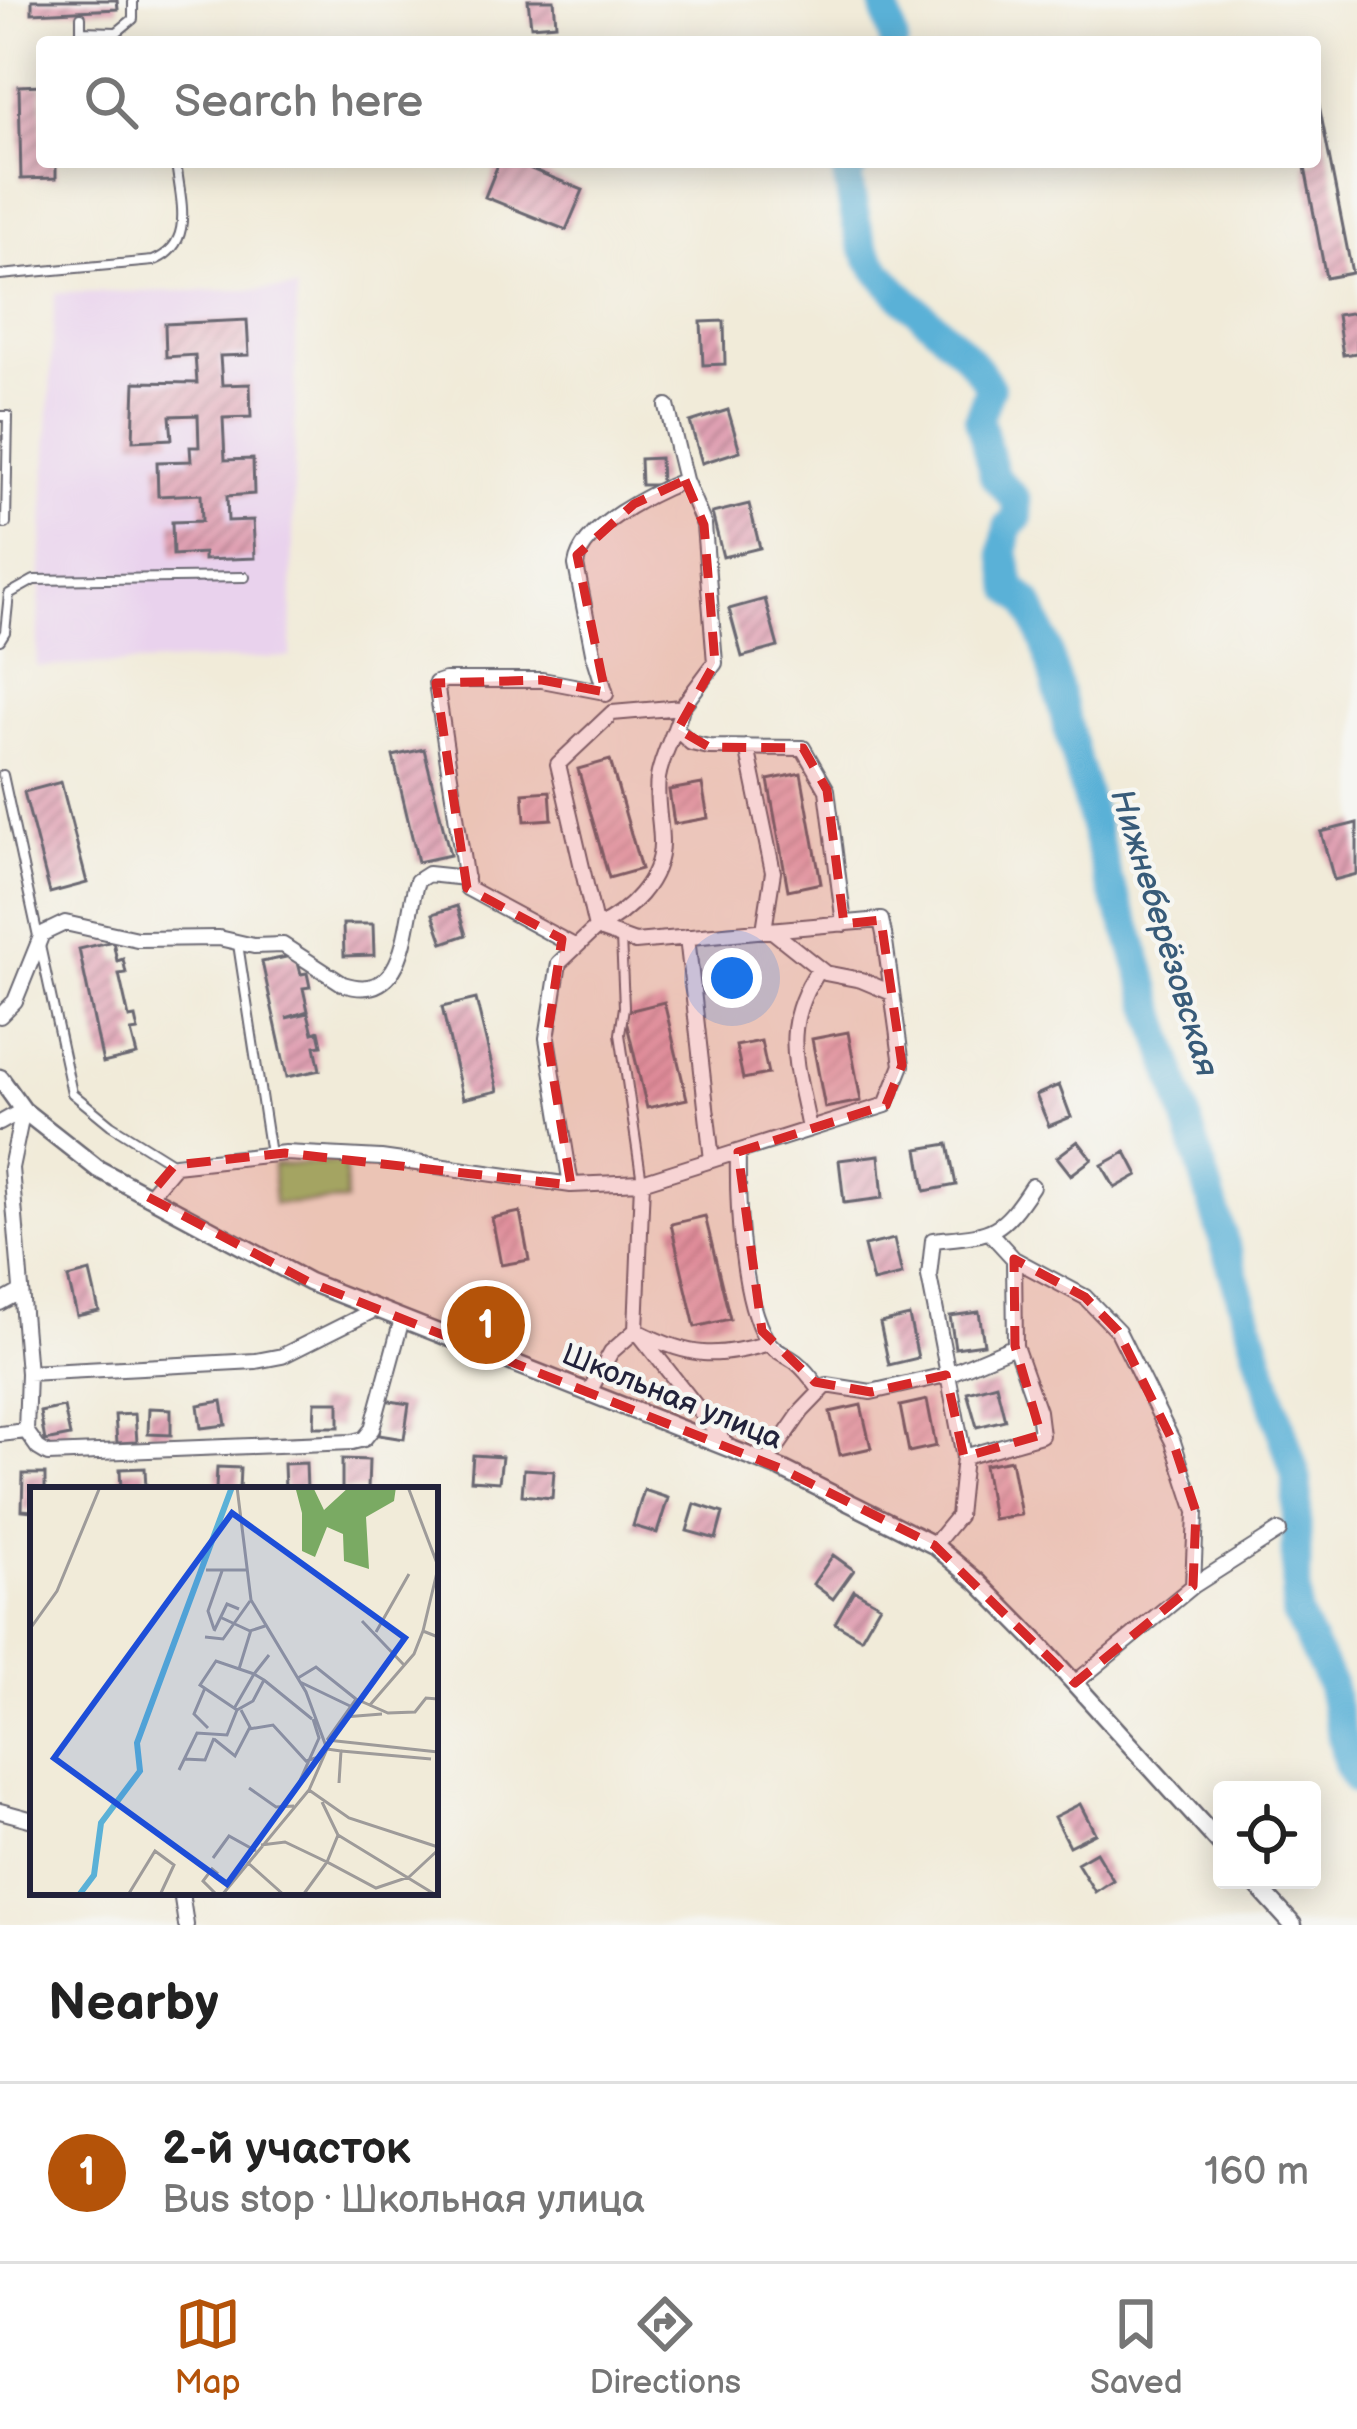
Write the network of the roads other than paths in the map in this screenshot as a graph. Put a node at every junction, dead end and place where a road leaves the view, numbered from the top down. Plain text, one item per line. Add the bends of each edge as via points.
1 (133, 0) edge
2 (81, 17) dead end
3 (177, 168) edge
4 (0, 275) edge
5 (668, 406) dead end
6 (0, 416) edge
7 (685, 480) junction
8 (6, 524) dead end
9 (244, 577) dead end
10 (0, 640) edge
11 (605, 692) junction
12 (682, 707) junction
13 (612, 713) junction
14 (676, 729) junction
15 (747, 748) junction
16 (3, 775) dead end
17 (466, 878) junction
18 (844, 924) junction
19 (596, 928) junction
20 (768, 930) junction
21 (620, 937) junction
22 (687, 937) junction
23 (39, 940) junction
24 (238, 942) junction
25 (576, 947) junction
26 (818, 969) junction
27 (892, 993) junction
28 (0, 1016) edge
29 (0, 1078) edge
30 (22, 1110) junction
31 (0, 1123) edge
32 (808, 1130) junction
33 (738, 1151) junction
34 (271, 1157) junction
35 (712, 1160) junction
36 (175, 1165) junction
37 (642, 1181) junction
38 (571, 1185) junction
39 (1033, 1186) dead end
40 (148, 1197) junction
41 (991, 1234) junction
42 (1014, 1259) junction
43 (19, 1293) junction
44 (0, 1303) edge
45 (376, 1309) junction
46 (402, 1319) junction
47 (636, 1330) junction
48 (769, 1342) junction
49 (1016, 1346) junction
50 (28, 1373) junction
51 (946, 1376) junction
52 (821, 1390) junction
53 (590, 1392) junction
54 (26, 1431) junction
55 (0, 1434) edge
56 (729, 1448) junction
57 (964, 1457) junction
58 (766, 1463) junction
59 (1279, 1531) dead end
60 (934, 1545) junction
61 (1192, 1586) junction
62 (1075, 1683) junction
63 (0, 1811) edge
64 (30, 1819) edge
65 (1213, 1836) edge
66 (1260, 1889) edge
67 (181, 1895) edge
68 (186, 1925) edge
69 (1293, 1925) edge

1 - 2 lane via 133,19 117,32 81,31
3 - 4 lane via 183,228 168,255
5 - 7 street
6 - 8 lane via 8,416
7 - 11 street via 634,504 577,555
7 - 12 street via 704,525 715,664
9 - 10 lane via 34,580 9,594
11 - 13 street
11 - 17 street via 542,680 436,683
12 - 13 street
12 - 14 street
13 - 19 street via 558,764
14 - 15 street via 698,746
14 - 19 street via 658,776 656,869 624,912
15 - 18 street via 803,748 827,790
15 - 20 street via 772,872
16 - 23 lane
17 - 24 street via 428,874 417,881 403,958 370,984 343,984 283,945
17 - 25 street via 467,888
18 - 20 street
18 - 27 street via 881,920
19 - 21 street
19 - 25 street
20 - 22 street
20 - 26 street
21 - 22 street
21 - 37 lane via 620,1034
22 - 35 street
23 - 24 street via 65,923 137,939
23 - 28 street via 15,1001
23 - 36 lane via 72,1093
24 - 34 lane
25 - 38 street via 559,963 548,1038
26 - 27 street
26 - 32 street via 791,1035
27 - 32 street via 902,1065 886,1105
29 - 30 street, Школьная улица
30 - 31 street
30 - 40 street, Школьная улица
30 - 43 street via 11,1168
32 - 33 street
33 - 35 street
33 - 48 street via 747,1273
34 - 36 street
34 - 38 street via 381,1158
35 - 37 street
36 - 40 street
37 - 38 street
37 - 47 street
39 - 41 street
40 - 45 street, Школьная улица
41 - 42 street
41 - 51 street via 933,1240 929,1276
42 - 49 street
42 - 61 street via 1085,1297 1118,1331 1173,1442 1196,1512
43 - 44 street
43 - 50 street
45 - 46 street, Школьная улица
45 - 50 street via 256,1361
46 - 53 street, Школьная улица
46 - 54 street via 364,1439 48,1454
47 - 48 street via 688,1354
47 - 53 street via 611,1352
47 - 56 street
48 - 52 street
49 - 51 street
49 - 57 street via 1040,1436
50 - 54 street
51 - 52 street via 871,1392 826,1384
51 - 57 street
52 - 58 street
53 - 56 street, Школьная улица
54 - 55 street
56 - 58 street, Школьная улица
57 - 60 street via 958,1516
58 - 60 street, Школьная улица
59 - 61 street
60 - 62 street, Школьная улица
61 - 62 street
62 - 65 street, Школьная улица
63 - 64 street
66 - 69 street
67 - 68 street

